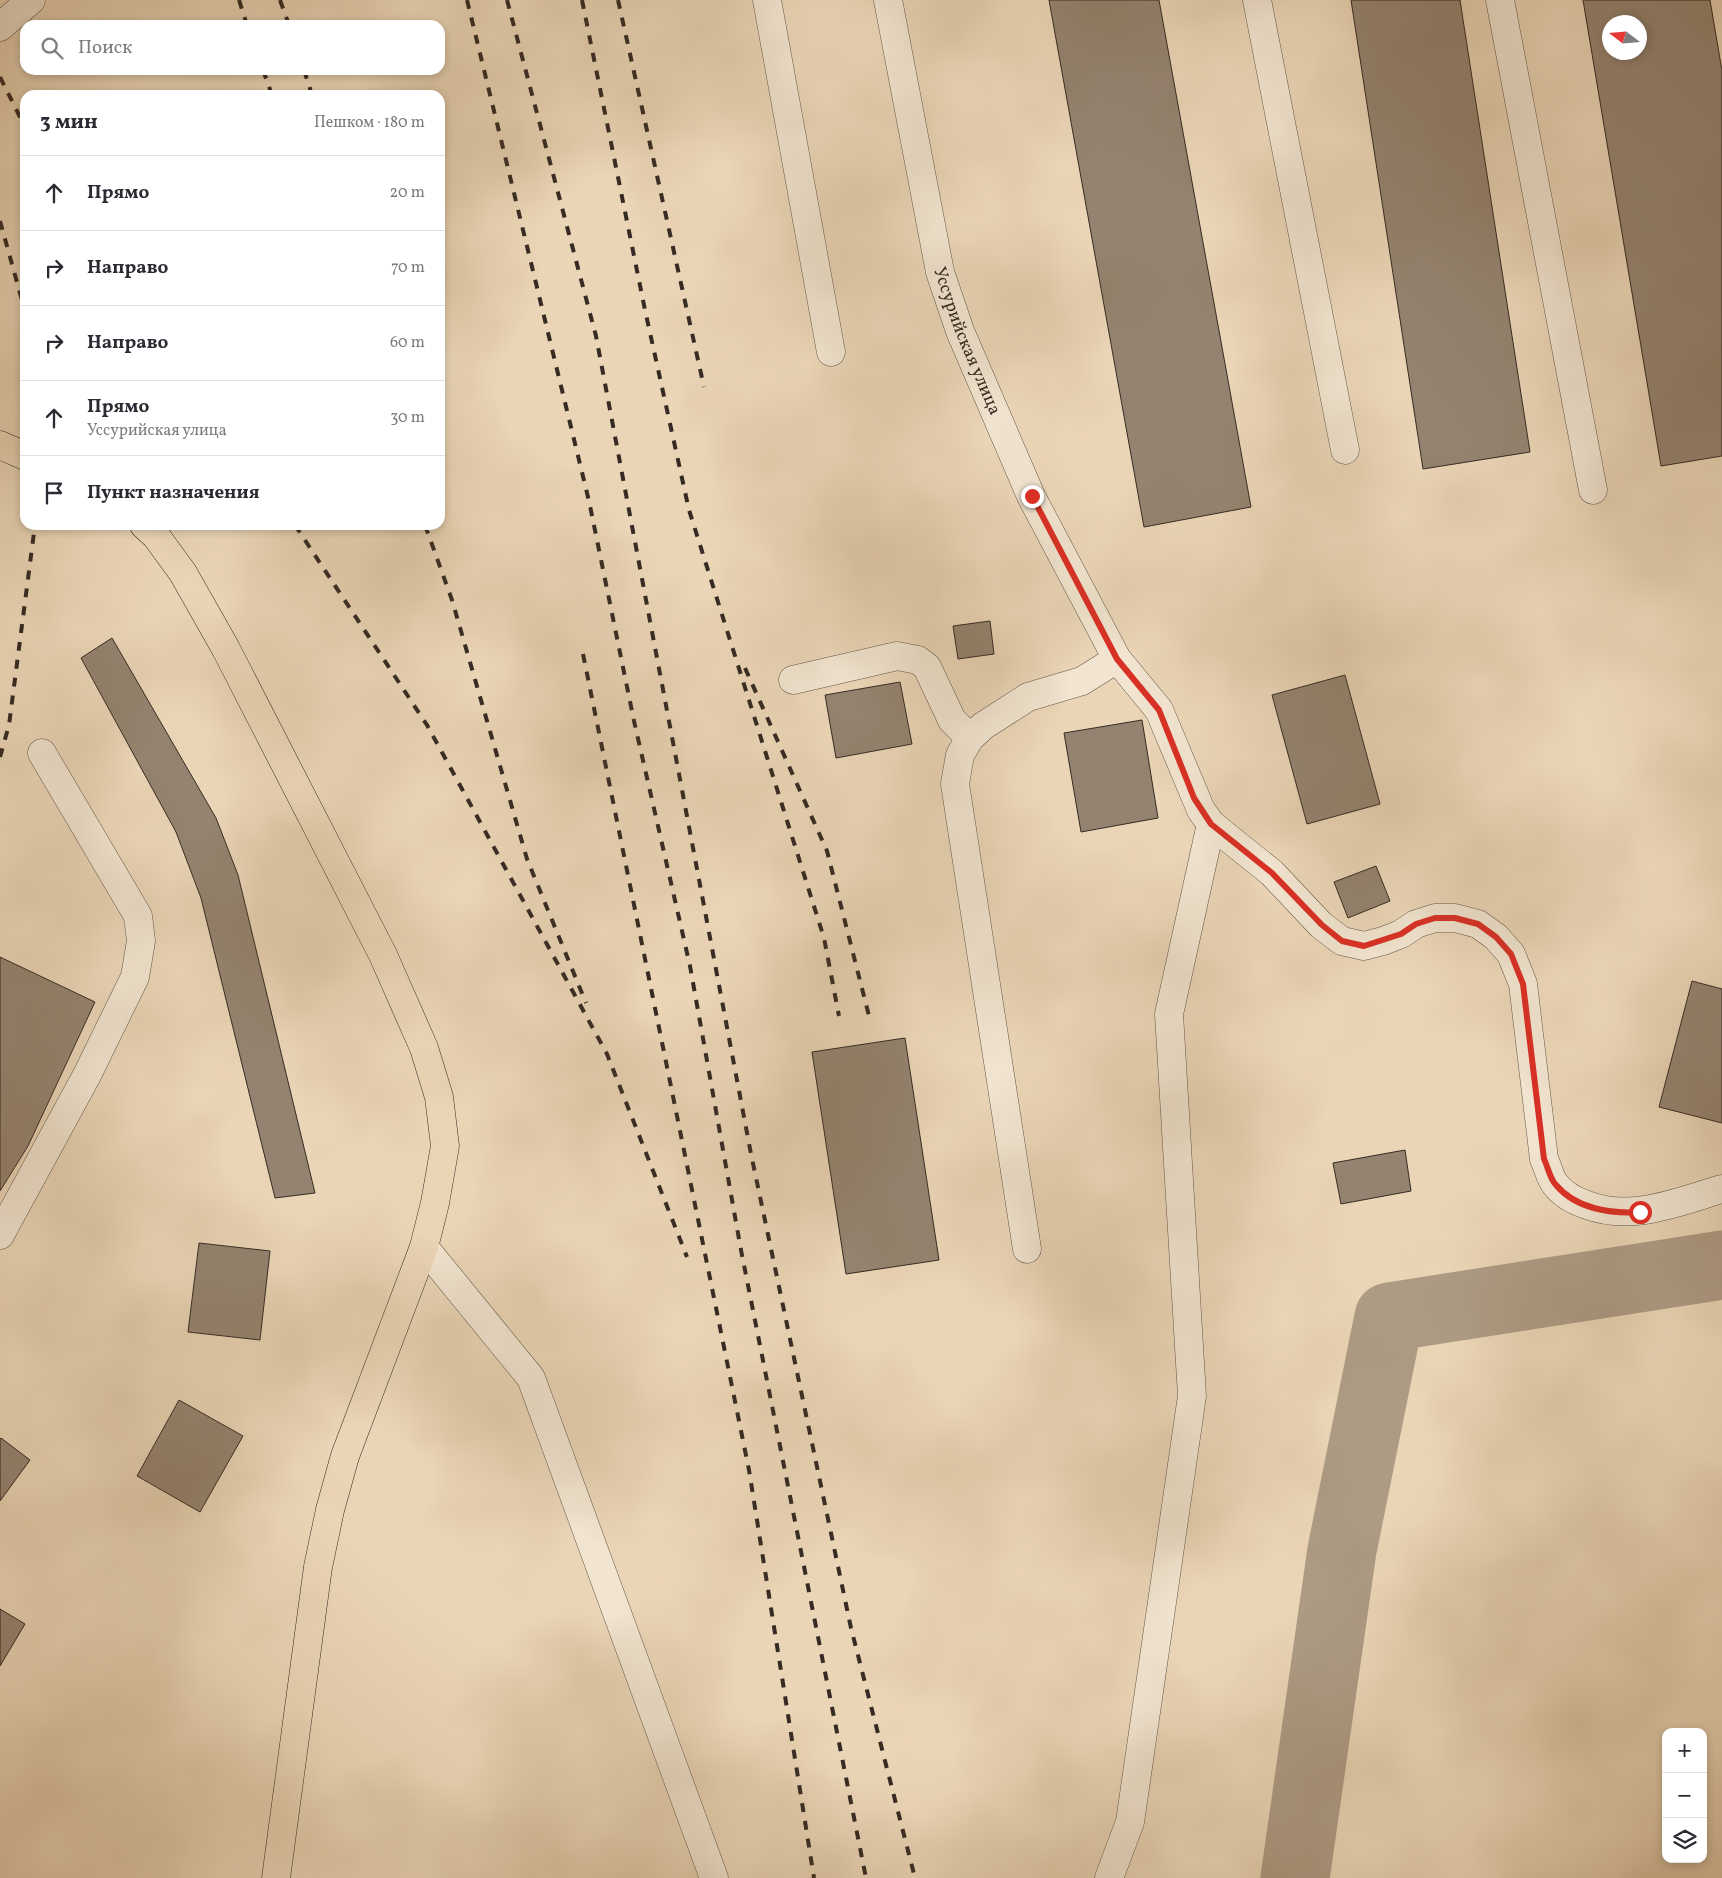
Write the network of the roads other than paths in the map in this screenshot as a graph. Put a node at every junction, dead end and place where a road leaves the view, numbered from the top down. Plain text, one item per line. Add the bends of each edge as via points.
1 (31, 0) edge
2 (767, 0) edge
3 (888, 0) edge
4 (1256, 0) edge
5 (1500, 0) edge
6 (0, 27) edge
7 (831, 352) dead end
8 (0, 445) edge
9 (1344, 450) dead end
10 (20, 454) edge
11 (1593, 490) dead end
12 (149, 530) edge
13 (1117, 659) junction
14 (793, 680) dead end
15 (970, 738) junction
16 (42, 753) dead end
17 (1211, 824) junction
18 (1722, 1189) edge
19 (0, 1235) edge
20 (424, 1247) junction
21 (1027, 1249) dead end
22 (276, 1878) edge
23 (714, 1878) edge
24 (1109, 1878) edge

1 - 6 street
2 - 7 street
3 - 13 street, Уссурийская улица via 940,272 960,331 1032,496
4 - 9 street
5 - 11 street
8 - 10 main road
12 - 20 main road via 183,574 226,649 338,863 424,1048 438,1097 445,1146 436,1203
13 - 15 street via 1082,681 1028,697
13 - 17 street, Уссурийская улица via 1159,710 1194,798
14 - 15 street via 897,656 918,660 927,667 952,720
15 - 21 street via 960,755 955,784
16 - 19 street via 138,916 140,941 136,977
17 - 18 street, Уссурийская улица via 1272,873 1342,941 1364,946 1435,918 1455,918 1478,924 1496,937 1511,954 1523,984 1544,1159 1555,1184 1572,1199 1602,1211 1640,1212
17 - 24 street via 1169,1014 1192,1396 1130,1822
20 - 22 main road via 351,1438 330,1510 318,1567
20 - 23 street via 531,1378

